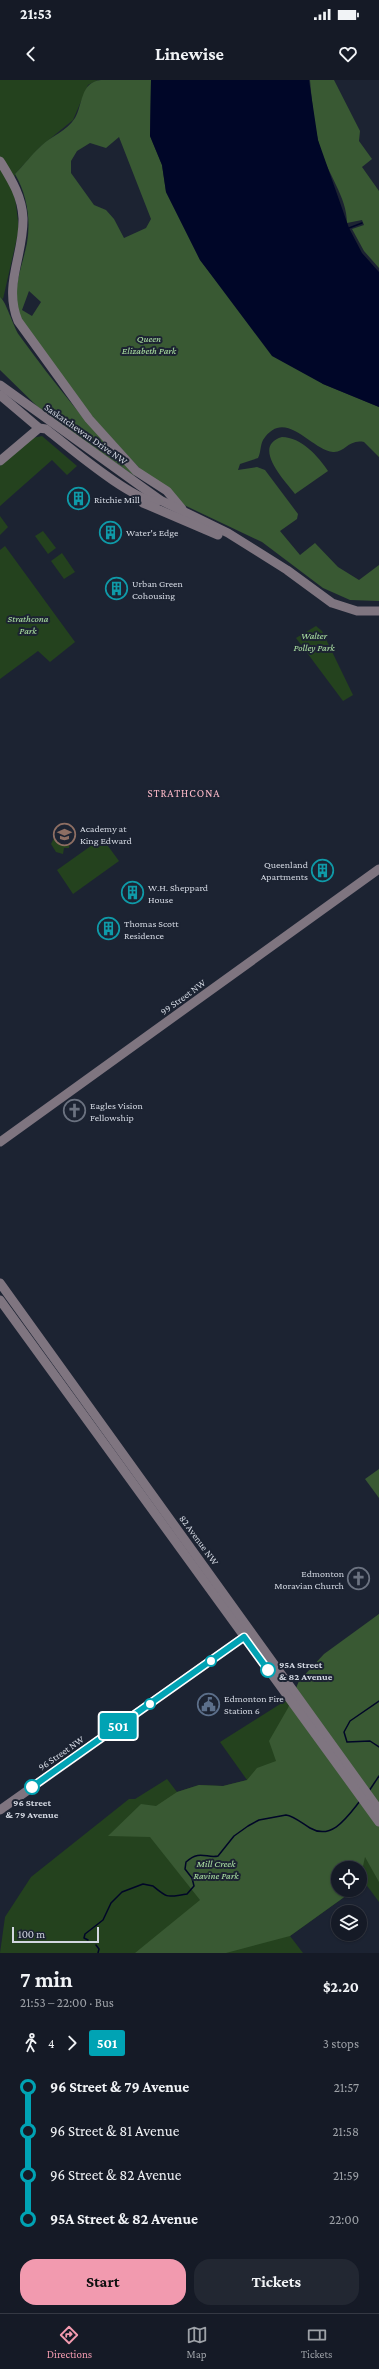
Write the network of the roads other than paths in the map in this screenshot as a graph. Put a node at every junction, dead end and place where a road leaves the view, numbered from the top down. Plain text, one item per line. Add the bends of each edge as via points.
1 (0, 161) edge
2 (0, 385) edge
3 (0, 395) edge
4 (22, 403) junction
5 (39, 428) junction
6 (0, 461) edge
7 (124, 488) junction
8 (161, 489) junction
9 (160, 500) junction
10 (186, 513) junction
11 (247, 547) junction
12 (379, 612) edge
13 (379, 869) edge
14 (0, 1142) edge
15 (0, 1283) edge
16 (0, 1300) edge
17 (252, 1632) junction
18 (244, 1637) junction
19 (300, 1707) junction
20 (0, 1810) edge
21 (379, 1810) edge
22 (379, 1822) edge

1 - 8 main road via 14,185 22,210 21,237 11,297 18,321 89,419 136,471
2 - 4 main road, Saskatchewan Drive NW
3 - 5 main road, Saskatchewan Drive NW
4 - 5 main road
4 - 9 main road, Saskatchewan Drive NW
5 - 6 main road
5 - 7 main road, Saskatchewan Drive NW via 46,429
7 - 9 main road, Saskatchewan Drive NW via 151,502
7 - 11 main road, Saskatchewan Drive NW via 138,501
8 - 9 main road via 163,494
8 - 10 main road via 170,494
9 - 10 main road, Saskatchewan Drive NW
10 - 11 main road, Saskatchewan Drive NW via 228,533
11 - 12 main road, Saskatchewan Drive NW via 286,570 332,603 357,611
13 - 14 main road, 99 Street NW
15 - 17 main road, 82 Avenue NW
16 - 18 main road, 82 Avenue NW
17 - 18 main road, 96 Street NW
17 - 19 main road, 82 Avenue NW
18 - 19 main road, 82 Avenue NW
18 - 20 main road, 96 Street NW
19 - 21 main road, 82 Avenue NW
19 - 22 main road, 82 Avenue NW

